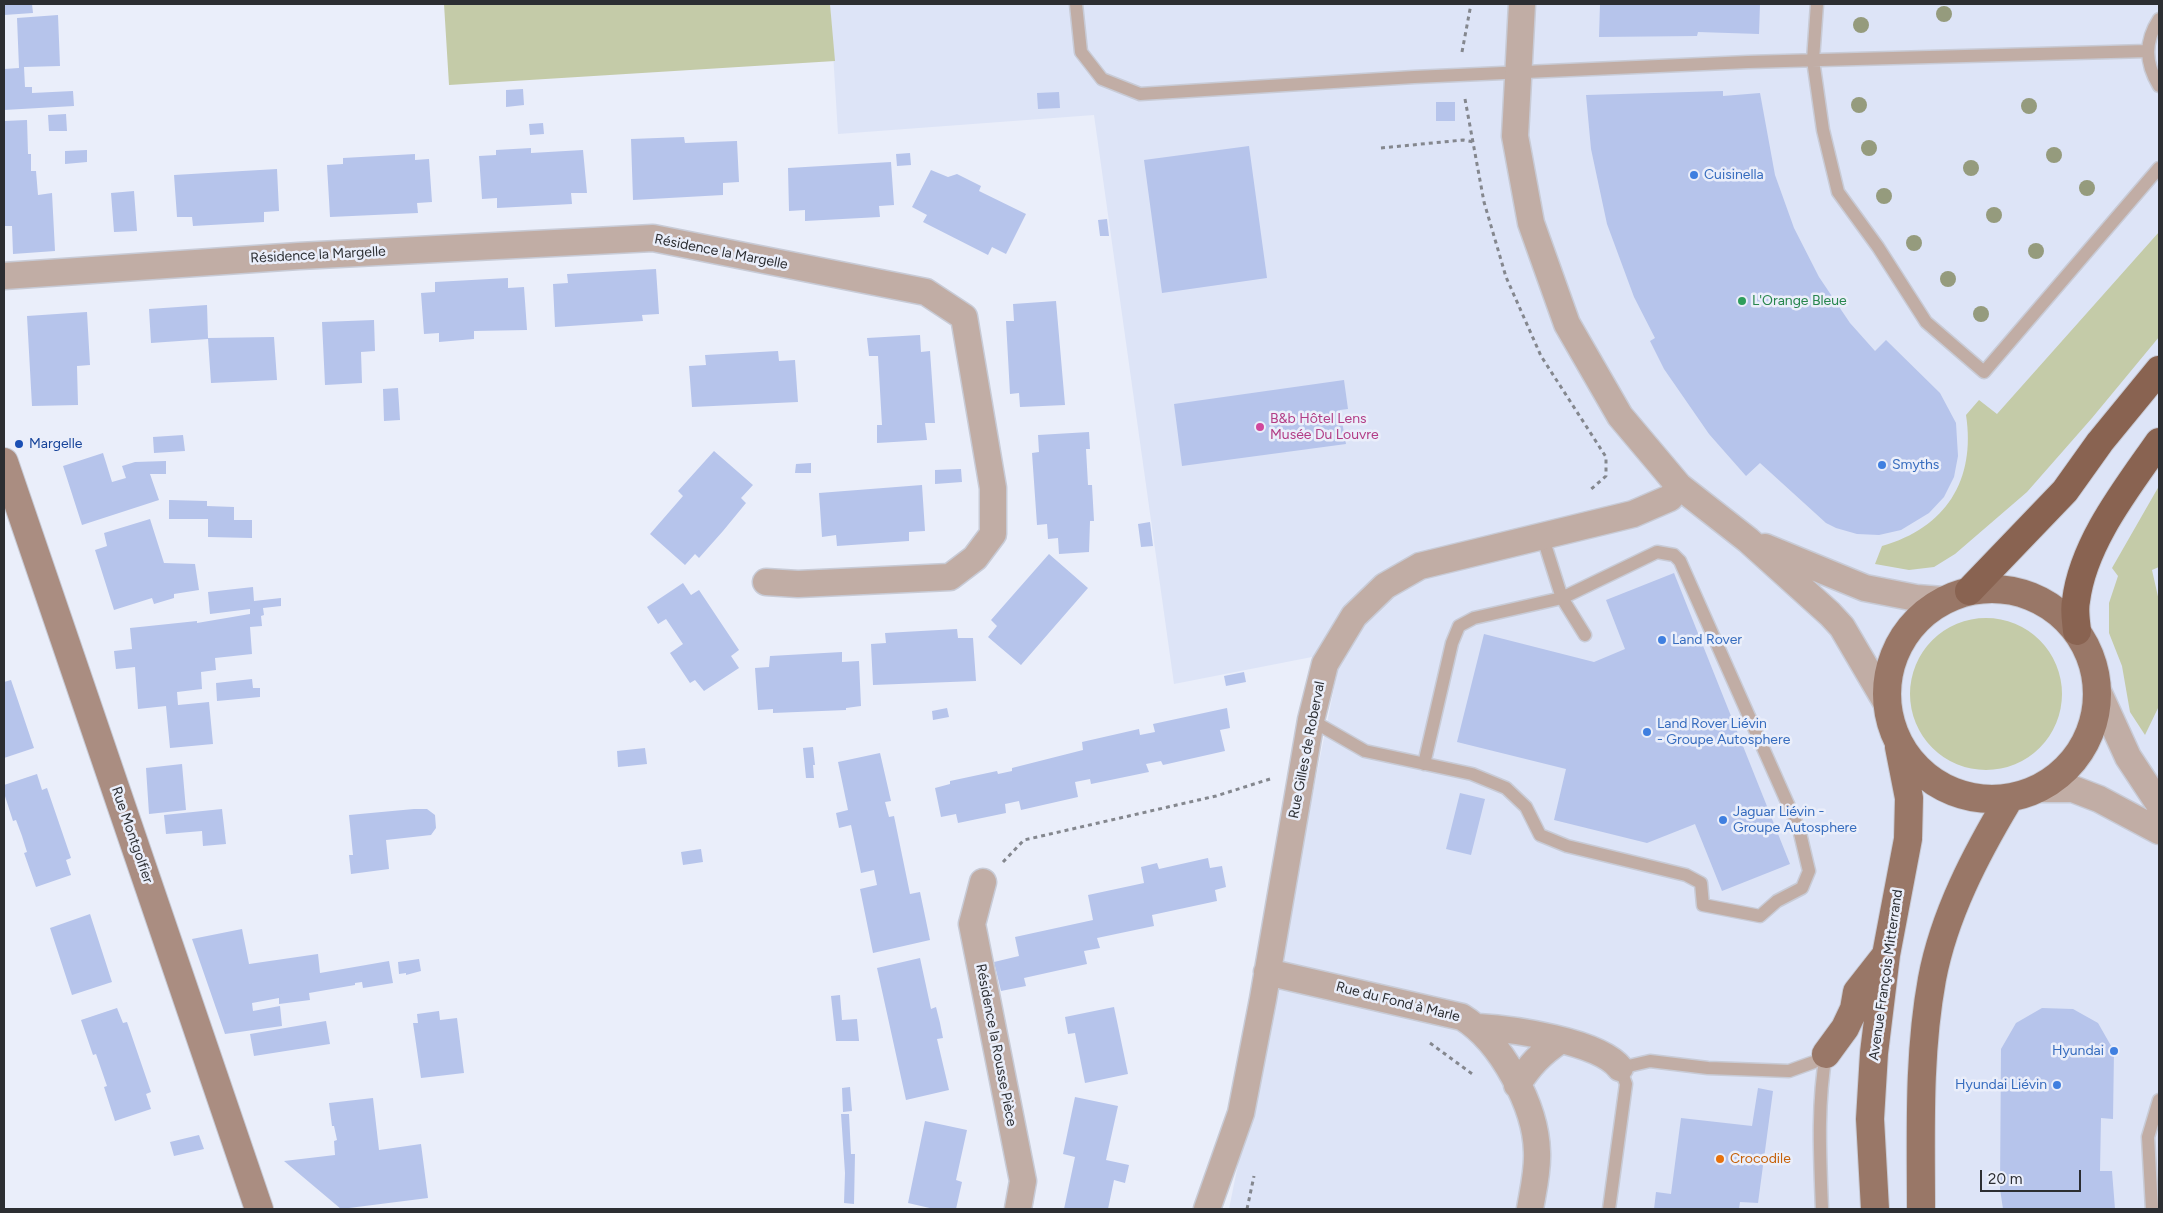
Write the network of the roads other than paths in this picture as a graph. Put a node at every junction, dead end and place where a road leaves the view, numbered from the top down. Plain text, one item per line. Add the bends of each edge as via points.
1 (1076, 4) edge
2 (1522, 4) edge
3 (1818, 4) edge
4 (2159, 19) edge
5 (2147, 51) junction
6 (1813, 60) junction
7 (1518, 74) junction
8 (2159, 86) edge
9 (2159, 168) edge
10 (4, 276) edge
11 (2159, 370) edge
12 (2159, 442) edge
13 (4, 462) edge
14 (1679, 486) junction
15 (1542, 534) junction
16 (1748, 540) junction
17 (766, 582) dead end
18 (1969, 591) junction
19 (1562, 598) junction
20 (1943, 600) junction
21 (2077, 631) junction
22 (1585, 635) dead end
23 (2097, 689) junction
24 (1886, 702) junction
25 (1311, 720) junction
26 (1898, 744) junction
27 (1424, 764) junction
28 (2039, 788) junction
29 (2009, 799) junction
30 (2159, 804) edge
31 (2159, 831) edge
32 (983, 882) road end
33 (1886, 956) junction
34 (1268, 972) junction
35 (1478, 1027) junction
36 (1561, 1040) junction
37 (1826, 1054) junction
38 (1620, 1068) junction
39 (1517, 1085) junction
40 (2159, 1100) edge
41 (259, 1209) edge
42 (1018, 1209) edge
43 (1207, 1209) edge
44 (1530, 1209) edge
45 (1609, 1209) edge
46 (1822, 1209) edge
47 (1875, 1209) edge
48 (1921, 1209) edge
49 (2152, 1209) edge

1 - 7 lane via 1081,52 1102,79 1140,94
2 - 7 street
3 - 6 lane
4 - 5 lane via 2151,32
5 - 6 lane
5 - 8 lane via 2150,71
6 - 7 lane
6 - 9 lane via 1823,130 1838,192 1926,322 1984,372
7 - 14 street via 1515,136 1531,223 1567,324 1620,416
10 - 17 street, Résidence la Margelle via 299,256 653,238 926,292 964,317 993,488 993,534 975,558 950,578 798,584
11 - 18 highway via 2100,442 2066,491
12 - 21 highway via 2118,501 2085,563 2075,601
13 - 41 street, Rue Montgolfier
14 - 15 street, Rue Gilles de Roberval via 1670,498 1633,514
14 - 16 street
15 - 19 lane
15 - 25 street, Rue Gilles de Roberval via 1420,566 1385,586 1354,616 1325,664
16 - 20 street via 1865,588
16 - 24 street via 1842,627
18 - 20 main road
18 - 21 main road via 2004,589 2029,595 2052,607
19 - 22 lane
19 - 27 lane via 1474,618 1459,626 1452,643
19 - 27 lane via 1657,552 1674,555 1680,561 1799,829 1809,871 1802,888 1777,901 1760,916 1703,906 1701,883 1686,875 1567,846 1540,835 1526,807 1506,788 1472,774
20 - 24 main road via 1917,620 1899,644 1889,672
21 - 23 main road via 2092,659
23 - 28 main road via 2097,707 2087,740 2068,768
23 - 30 street via 2128,757
24 - 26 main road
25 - 27 lane via 1365,751
25 - 34 street, Rue Gilles de Roberval
26 - 29 main road via 1920,771 1957,794 1983,800
26 - 33 main road, Avenue François Mitterrand via 1909,798 1908,839
28 - 29 main road
28 - 31 street via 2073,789
29 - 48 main road via 1975,859 1951,914 1932,978 1921,1103
32 - 42 street, Résidence la Rousse Pièce via 972,924 1023,1180
33 - 37 main road via 1857,992 1854,1009 1845,1028
33 - 47 main road, Avenue François Mitterrand via 1870,1119
34 - 35 street, Rue du Fond à Marle via 1462,1017
34 - 43 street, Rue Gilles de Roberval via 1241,1113
35 - 36 street via 1508,1028
35 - 39 street, Rue du Fond à Marle via 1491,1041
36 - 38 street via 1603,1053
36 - 39 street via 1530,1065
37 - 38 lane via 1789,1071 1708,1068 1650,1061
37 - 46 lane via 1821,1085
38 - 45 lane via 1626,1084
39 - 44 street, Rue du Fond à Marle via 1534,1124 1537,1152
40 - 49 lane via 2148,1137

